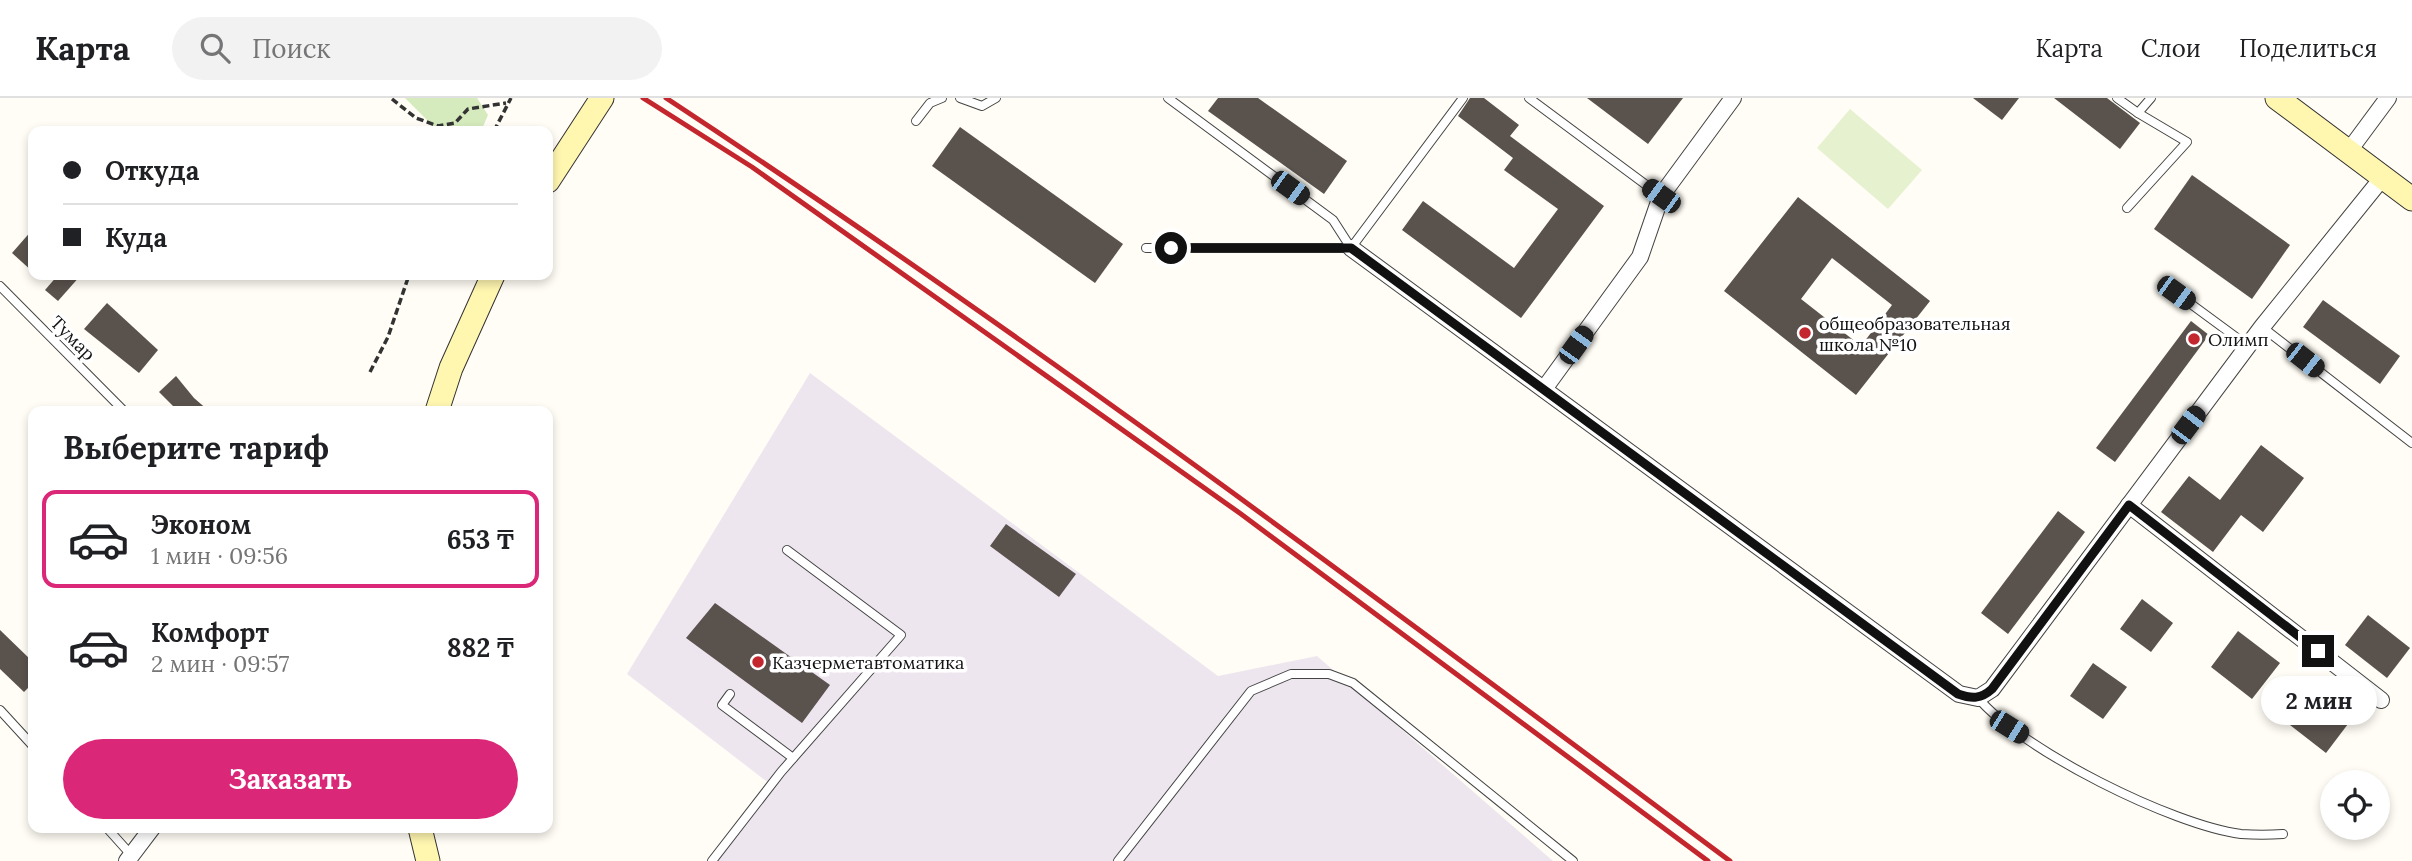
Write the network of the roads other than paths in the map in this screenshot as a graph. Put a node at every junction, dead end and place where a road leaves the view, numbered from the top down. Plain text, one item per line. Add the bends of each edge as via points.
1 (602, 98) edge
2 (942, 98) edge
3 (960, 98) edge
4 (996, 98) edge
5 (1168, 98) edge
6 (1463, 98) edge
7 (1529, 98) edge
8 (1733, 98) edge
9 (2117, 98) edge
10 (2151, 98) edge
11 (2277, 98) edge
12 (2388, 98) edge
13 (2138, 113) junction
14 (916, 121) dead end
15 (2348, 152) junction
16 (553, 173) edge
17 (2382, 177) junction
18 (1661, 196) junction
19 (2412, 199) edge
20 (2127, 208) dead end
21 (1146, 248) dead end
22 (1351, 248) junction
23 (491, 280) edge
24 (0, 286) edge
25 (2176, 293) dead end
26 (2262, 327) junction
27 (2248, 346) junction
28 (1544, 389) junction
29 (119, 406) edge
30 (439, 406) edge
31 (2412, 443) edge
32 (2129, 505) junction
33 (787, 550) dead end
34 (730, 694) dead end
35 (1978, 698) junction
36 (2381, 700) dead end
37 (0, 710) edge
38 (28, 741) edge
39 (793, 758) junction
40 (111, 833) edge
41 (149, 833) edge
42 (421, 833) edge
43 (2283, 834) dead end
44 (132, 860) edge
45 (428, 861) edge
46 (712, 861) edge
47 (1118, 861) edge
48 (1573, 861) edge

1 - 16 main road
2 - 14 lane via 930,103
3 - 4 lane via 982,106
5 - 22 lane via 1333,220
6 - 22 lane
7 - 18 lane
8 - 18 street
9 - 13 lane
10 - 13 lane
11 - 15 main road
12 - 15 street
13 - 20 lane via 2187,142
15 - 17 main road
17 - 19 main road
17 - 26 street
18 - 28 street via 1640,257
21 - 22 lane
22 - 28 street
23 - 30 main road
24 - 29 lane, Тумар
25 - 27 lane
26 - 27 street
26 - 31 lane
27 - 32 street
28 - 35 street via 1958,694
32 - 35 street via 1992,689
32 - 36 street
33 - 39 lane via 901,635
34 - 39 lane via 722,705
35 - 43 lane via 2009,727 2054,756 2153,806 2239,834
37 - 38 lane
39 - 46 lane
40 - 44 lane
41 - 44 street
42 - 45 main road
47 - 48 lane via 1251,691 1291,674 1329,674 1353,683

